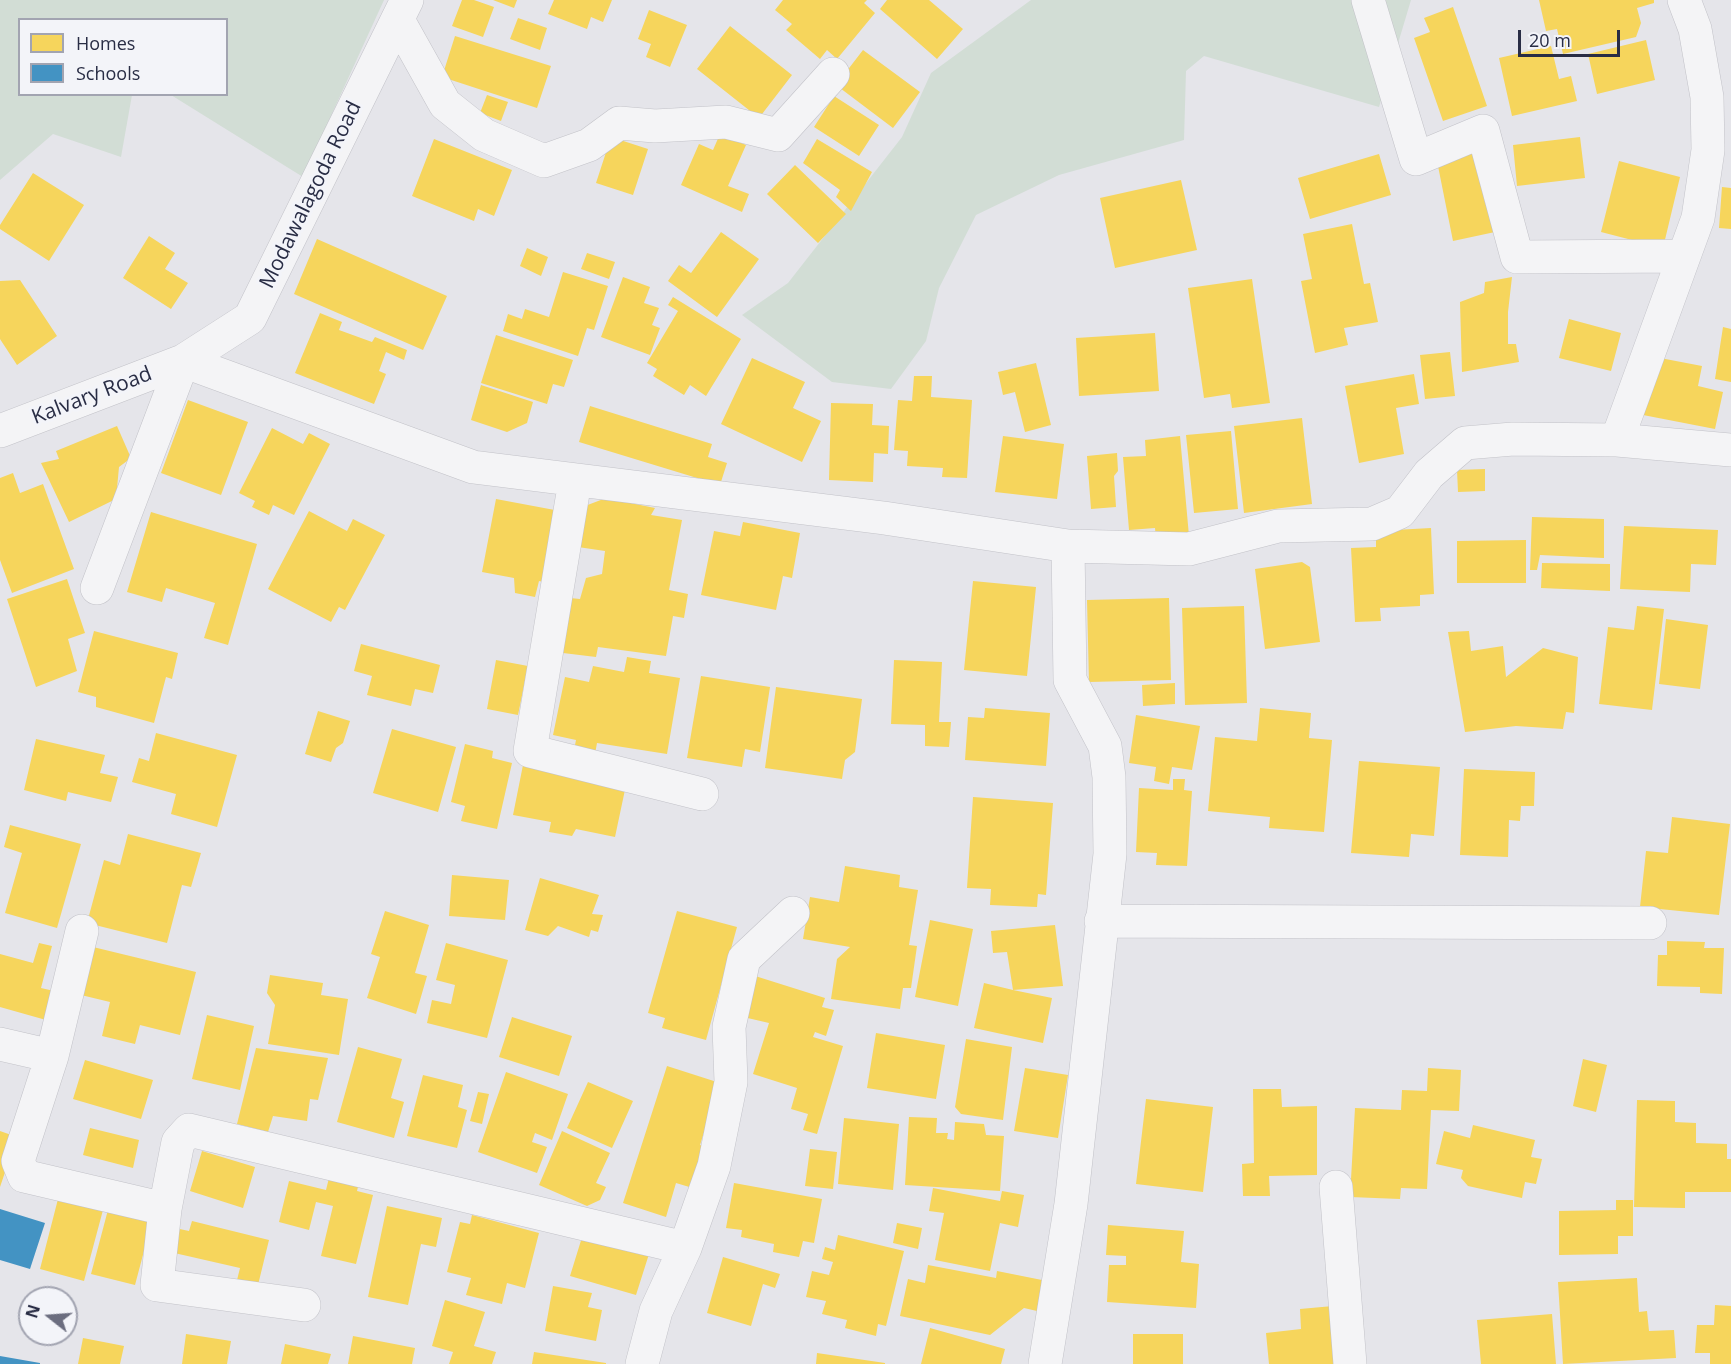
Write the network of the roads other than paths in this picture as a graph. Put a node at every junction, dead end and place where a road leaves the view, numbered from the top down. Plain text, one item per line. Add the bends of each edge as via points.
1 (1368, 0) edge
2 (1684, 0) edge
3 (402, 10) edge
4 (833, 74) dead end
5 (1684, 256) junction
6 (183, 361) junction
7 (0, 431) edge
8 (1617, 440) junction
9 (1731, 450) edge
10 (575, 481) junction
11 (1068, 546) junction
12 (97, 588) dead end
13 (702, 795) dead end
14 (793, 913) dead end
15 (1101, 921) junction
16 (1650, 922) dead end
17 (82, 932) dead end
18 (0, 1044) edge
19 (52, 1056) junction
20 (1336, 1187) dead end
21 (165, 1209) junction
22 (685, 1248) junction
23 (304, 1305) dead end
24 (642, 1364) edge
25 (1045, 1364) edge
26 (1350, 1364) edge

1 - 5 street via 1416,159 1483,131 1517,257
2 - 5 street via 1695,29 1707,97 1708,150 1698,218
3 - 4 street via 445,104 484,135 543,161 589,145 620,123 656,126 726,122 778,135
3 - 6 street, Modawalagoda Road via 250,318
5 - 8 street
6 - 7 street, Kalvary Road
6 - 10 street via 473,467
6 - 12 street
8 - 9 street
8 - 11 street via 1513,439 1465,443 1429,474 1400,512 1372,524 1278,526 1189,549
10 - 11 street via 884,518
10 - 13 street via 530,751
11 - 15 street via 1070,681 1106,746 1109,777 1110,854
14 - 22 street via 744,958 729,1027 731,1082 717,1156
15 - 16 street
15 - 25 street via 1071,1204
17 - 19 street
18 - 19 street
19 - 21 street via 18,1161 24,1176
20 - 26 street
21 - 22 street via 178,1142 189,1130
21 - 23 street via 157,1285
22 - 24 street via 656,1311

